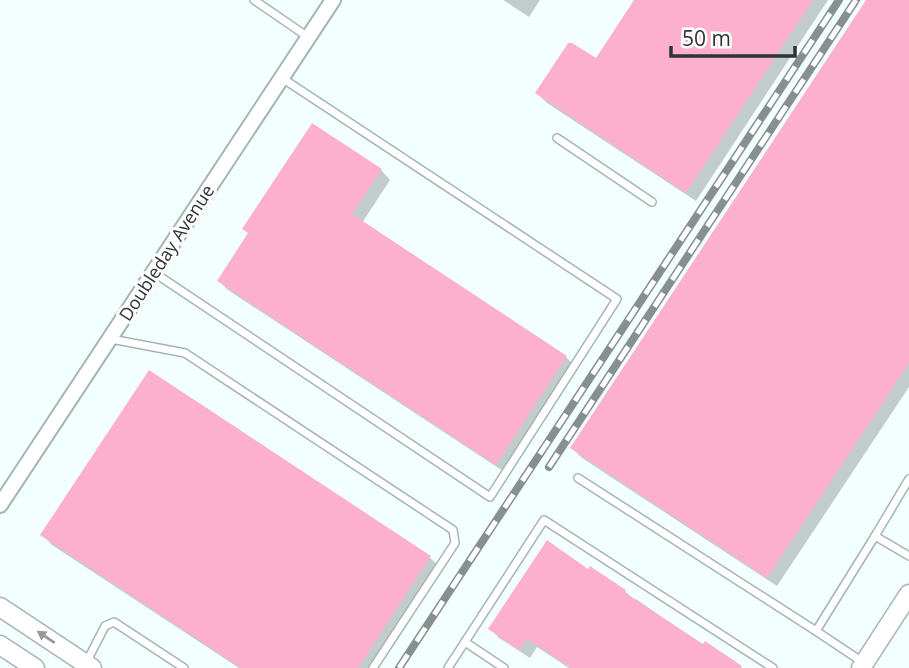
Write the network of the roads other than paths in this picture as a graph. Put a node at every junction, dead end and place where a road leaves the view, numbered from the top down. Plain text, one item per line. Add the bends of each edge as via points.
1 (254, 0) edge
2 (333, 0) edge
3 (309, 37) junction
4 (282, 78) junction
5 (557, 138) dead end
6 (652, 202) dead end
7 (153, 272) junction
8 (110, 338) junction
9 (578, 478) dead end
10 (909, 479) edge
11 (0, 505) edge
12 (875, 536) junction
13 (909, 556) edge
14 (909, 594) edge
15 (0, 607) edge
16 (816, 631) junction
17 (465, 642) junction
18 (0, 645) edge
19 (862, 665) edge
20 (89, 666) edge
21 (34, 668) edge
22 (184, 668) edge
23 (373, 668) edge
24 (448, 668) edge
25 (504, 668) edge
26 (773, 668) edge

1 - 3 lane
2 - 3 street, Doubleday Avenue
3 - 4 street, Doubleday Avenue
4 - 7 street, Doubleday Avenue
4 - 7 lane via 617,299 490,497
5 - 6 lane
7 - 8 street, Doubleday Avenue
8 - 11 street, Doubleday Avenue
8 - 23 lane via 185,353 453,530 455,543
9 - 16 lane
10 - 12 lane
12 - 13 lane
12 - 16 lane
14 - 19 street
20 -> 15 street
16 - 19 lane
17 - 24 lane
17 - 25 lane
17 - 26 lane via 544,520
18 - 21 street
20 - 22 lane via 105,626 114,622

